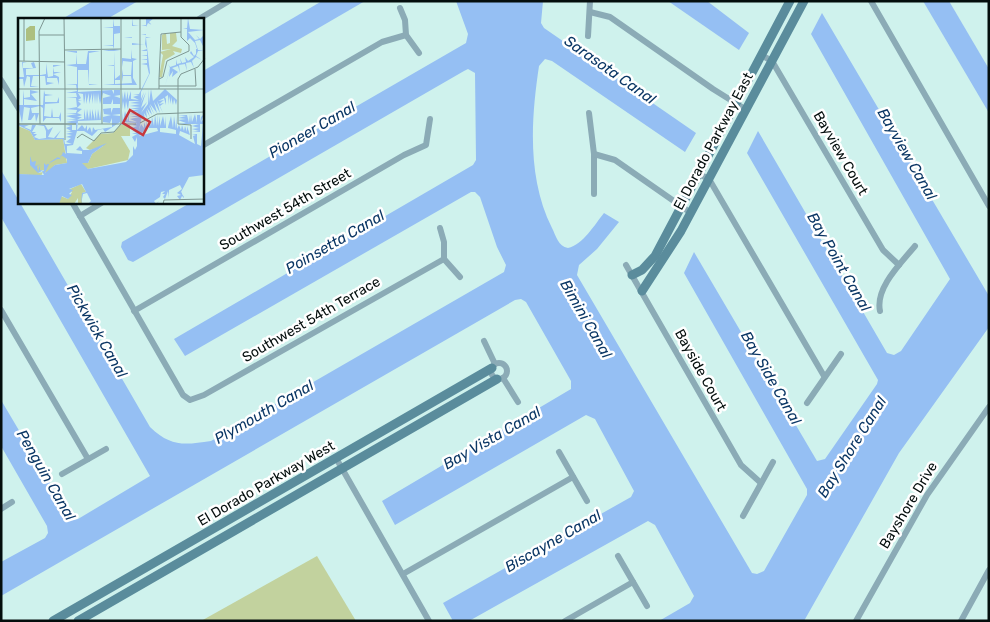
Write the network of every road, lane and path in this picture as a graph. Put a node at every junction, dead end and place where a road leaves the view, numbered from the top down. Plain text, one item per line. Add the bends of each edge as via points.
1 (229, 1) edge
2 (590, 1) edge
3 (790, 1) edge
4 (871, 1) edge
5 (802, 5) edge
6 (400, 8) dead end
7 (590, 12) junction
8 (201, 18) edge
9 (406, 35) junction
10 (588, 36) dead end
11 (419, 53) dead end
12 (761, 55) junction
13 (772, 61) junction
14 (1, 80) edge
15 (735, 103) junction
16 (18, 108) edge
17 (745, 109) junction
18 (588, 113) dead end
19 (430, 119) dead end
20 (204, 145) edge
21 (594, 154) junction
22 (699, 174) junction
23 (709, 179) junction
24 (594, 194) dead end
25 (73, 204) edge
26 (100, 204) edge
27 (989, 206) edge
28 (682, 207) junction
29 (691, 213) junction
30 (80, 216) junction
31 (440, 228) dead end
32 (915, 246) dead end
33 (444, 259) junction
34 (626, 265) dead end
35 (899, 265) junction
36 (632, 275) junction
37 (460, 277) dead end
38 (642, 291) junction
39 (1, 310) edge
40 (134, 311) junction
41 (880, 311) dead end
42 (484, 341) dead end
43 (841, 354) dead end
44 (494, 366) junction
45 (824, 376) junction
46 (500, 378) junction
47 (518, 402) dead end
48 (808, 403) dead end
49 (989, 407) edge
50 (106, 449) dead end
51 (558, 452) dead end
52 (336, 458) junction
53 (88, 459) junction
54 (773, 462) dead end
55 (342, 468) junction
56 (62, 474) dead end
57 (573, 477) junction
58 (761, 483) junction
59 (12, 502) dead end
60 (587, 502) dead end
61 (1, 509) edge
62 (743, 516) dead end
63 (618, 556) dead end
64 (989, 570) edge
65 (403, 574) junction
66 (633, 582) junction
67 (647, 606) dead end
68 (71, 610) junction
69 (53, 621) edge
70 (77, 621) edge
71 (429, 621) edge
72 (565, 621) edge
73 (856, 621) edge
74 (960, 621) edge

1 - 8 street
2 - 7 street
3 - 5 street
3 - 12 street, El Dorado Parkway East
4 - 27 street
5 - 13 street, El Dorado Parkway East
6 - 9 street
7 - 10 street
7 - 15 street via 610,17
9 - 11 street
9 - 20 street via 382,42
12 - 13 street
12 - 15 street, El Dorado Parkway East
13 - 17 street, El Dorado Parkway East
13 - 35 street, Bayview Court via 883,250
14 - 16 street
15 - 17 street
15 - 22 street, El Dorado Parkway East
17 - 23 street, El Dorado Parkway East
18 - 21 street
19 - 40 street, Southwest 54th Street via 426,145
21 - 24 street
21 - 28 street via 615,160
22 - 23 street
22 - 28 street, El Dorado Parkway East
23 - 29 street, El Dorado Parkway East
23 - 45 street
25 - 30 street
26 - 30 street
28 - 29 street
28 - 36 street, El Dorado Parkway East via 655,256 642,270
29 - 38 street, El Dorado Parkway East
30 - 40 street
31 - 33 street
32 - 35 street
33 - 37 street
33 - 40 street, Southwest 54th Terrace via 190,400 183,395
34 - 36 street, Bayside Court
35 - 41 street via 880,294
36 - 38 street, Bayside Court
38 - 58 street, Bayside Court via 741,465
39 - 53 street
42 - 44 street
43 - 45 street
44 - 46 street via 491,373
44 - 46 street via 503,364 506,368 506,374
44 - 52 street, El Dorado Parkway West
45 - 48 street
46 - 47 street
46 - 55 street, El Dorado Parkway West
49 - 73 street, Bayshore Drive via 927,495
50 - 53 street
51 - 57 street
52 - 55 street
52 - 68 street, El Dorado Parkway West
53 - 56 street
54 - 58 street
55 - 65 street
55 - 70 street, El Dorado Parkway West
57 - 60 street
57 - 65 street
58 - 62 street
59 - 61 street
63 - 66 street
64 - 74 street
65 - 71 street
66 - 67 street
66 - 72 street
68 - 69 street, El Dorado Parkway West
68 - 70 street

